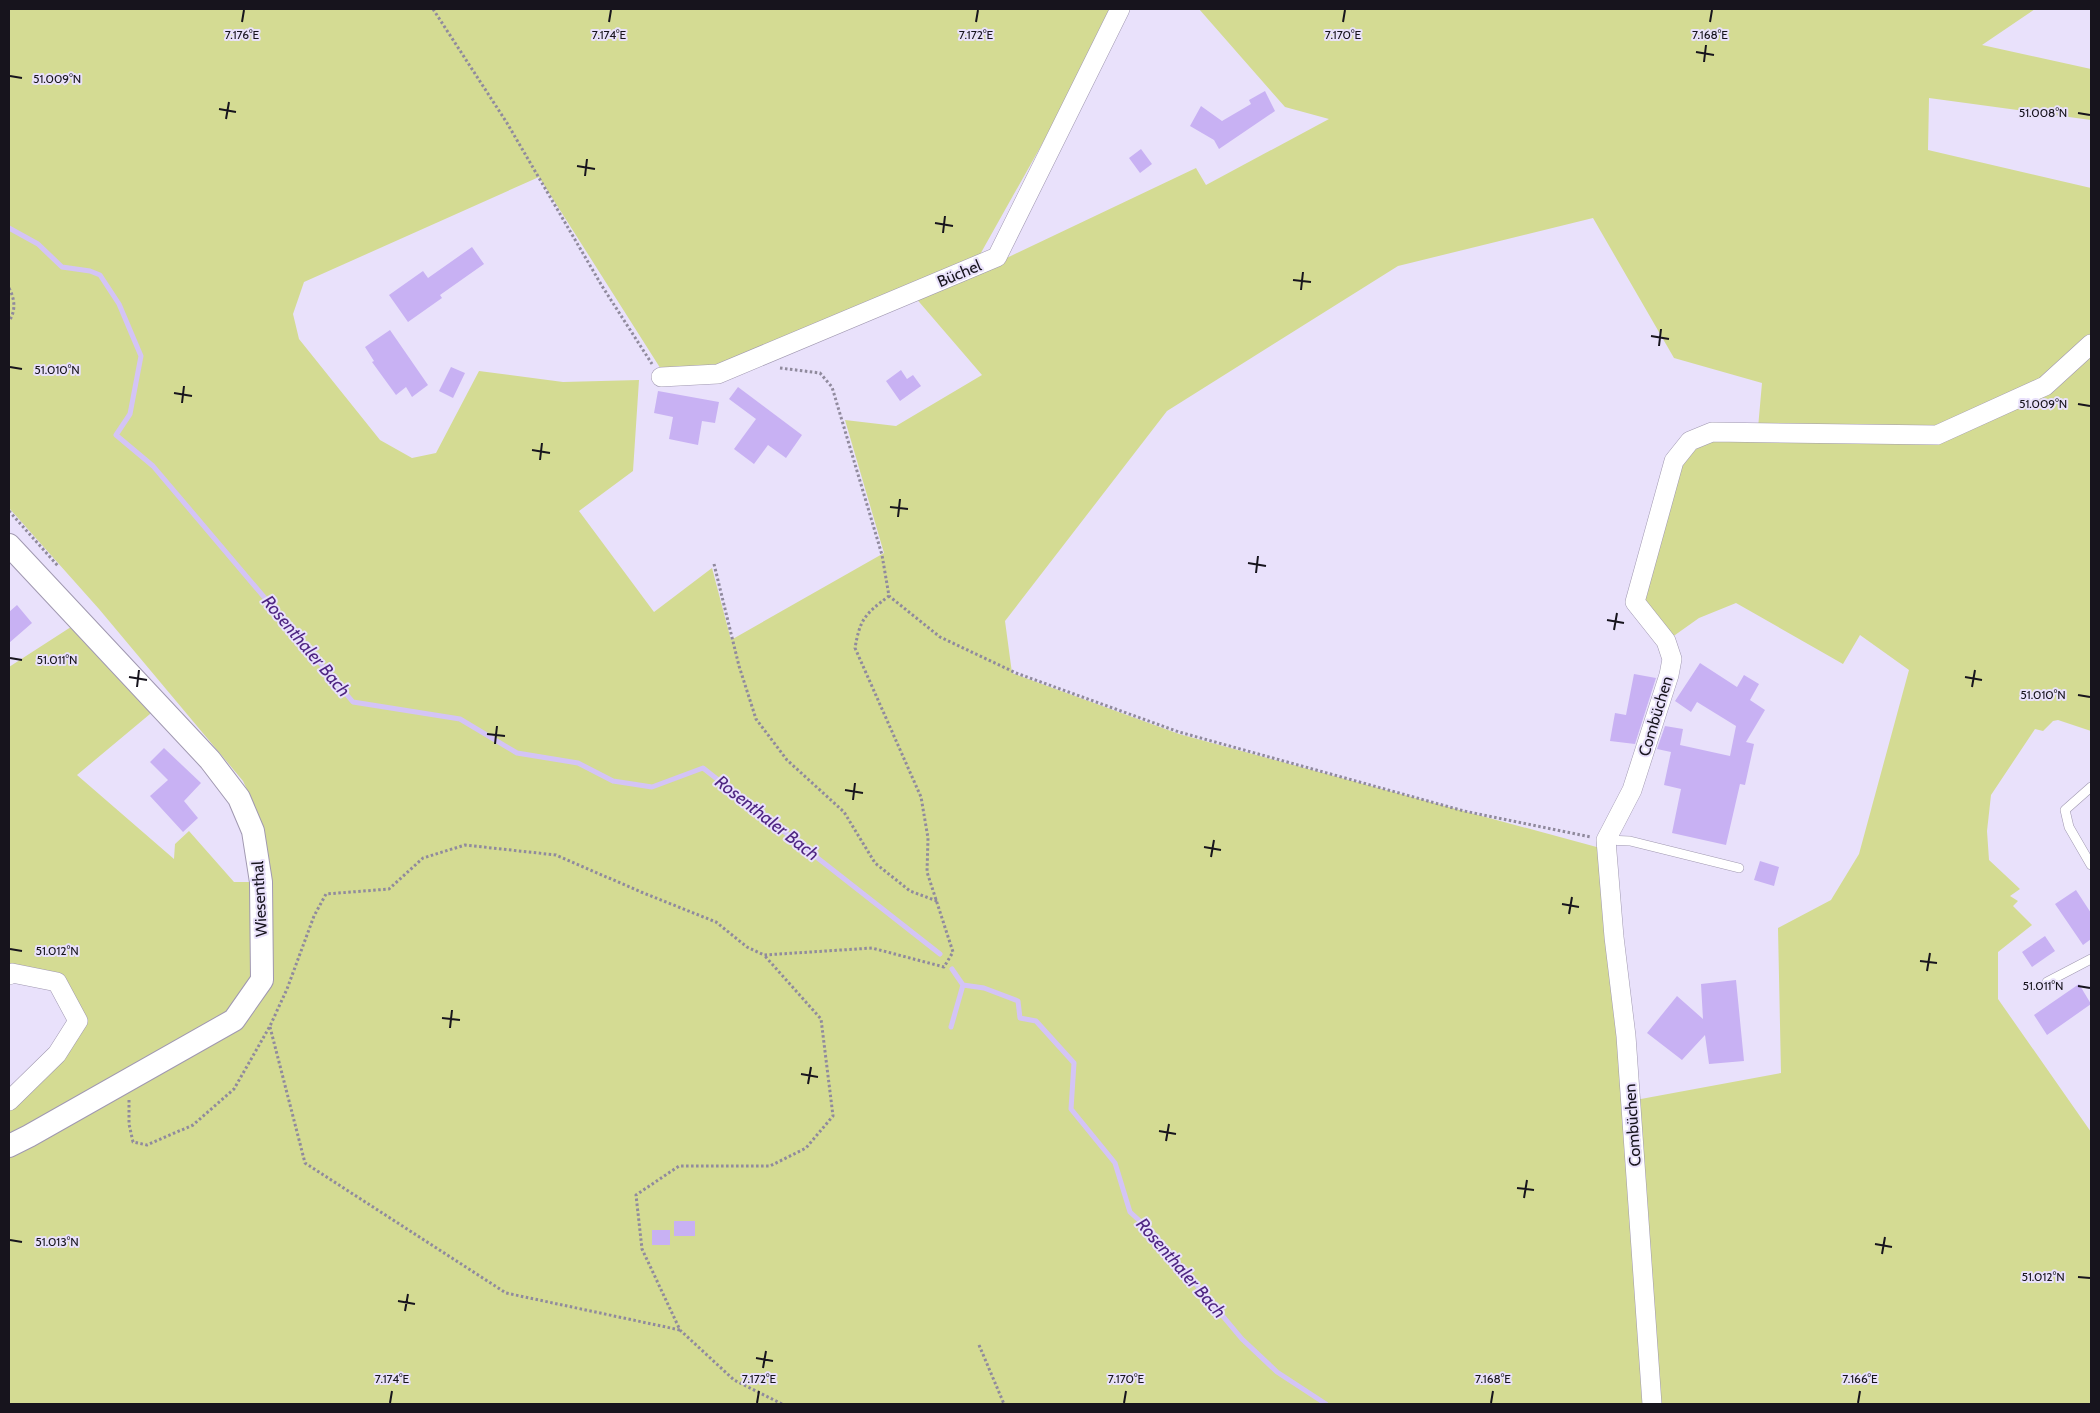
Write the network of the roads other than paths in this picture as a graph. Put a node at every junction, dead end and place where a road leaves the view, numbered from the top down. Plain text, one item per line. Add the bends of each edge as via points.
1 (1120, 9) edge
2 (2091, 344) edge
3 (661, 378) road end
4 (9, 544) edge
5 (2091, 786) edge
6 (1606, 840) junction
7 (2091, 865) edge
8 (1739, 868) dead end
9 (2091, 958) edge
10 (9, 975) edge
11 (2046, 982) dead end
12 (9, 1101) edge
13 (9, 1146) edge
14 (1652, 1404) edge

1 - 3 street, Büchel via 997,257 718,374
2 - 6 street, Combüchen via 2045,386 1936,435 1712,432 1690,441 1674,461 1635,602 1666,642 1672,659 1669,675 1632,790
4 - 13 street, Wiesenthal via 210,760 239,798 253,831 261,882 262,980 234,1020
5 - 7 lane via 2065,810 2069,827
6 - 8 lane via 1630,841
6 - 14 street, Combüchen via 1626,1036
9 - 11 lane
10 - 12 street via 57,982 78,1021 57,1054

